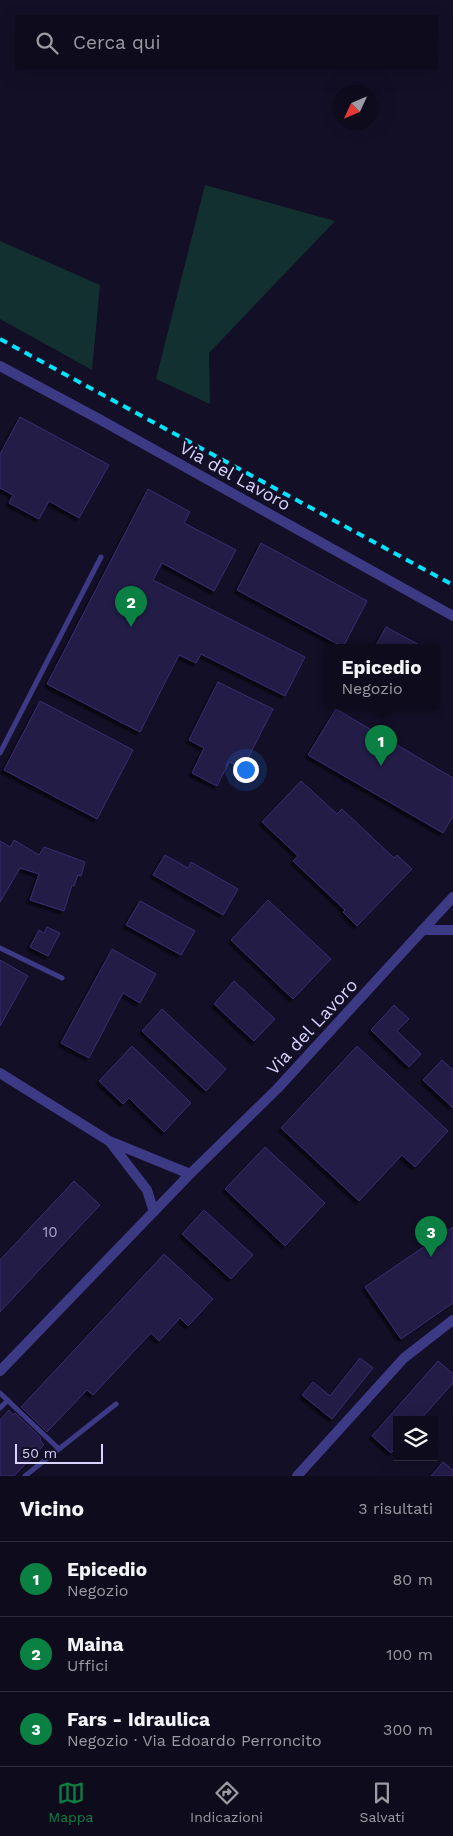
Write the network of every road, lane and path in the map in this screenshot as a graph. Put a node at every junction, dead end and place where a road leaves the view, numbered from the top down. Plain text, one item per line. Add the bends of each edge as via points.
1 (0, 366) edge
2 (101, 558) dead end
3 (453, 616) edge
4 (0, 753) edge
5 (453, 896) edge
6 (422, 930) junction
7 (453, 930) edge
8 (0, 948) edge
9 (62, 978) dead end
10 (0, 1074) edge
11 (109, 1141) junction
12 (190, 1174) junction
13 (154, 1212) junction
14 (453, 1320) edge
15 (0, 1371) edge
16 (0, 1393) edge
17 (8, 1400) junction
18 (116, 1404) dead end
19 (0, 1408) edge
20 (59, 1449) junction
21 (25, 1476) edge
22 (297, 1476) edge

1 - 3 street, Via del Lavoro
2 - 4 lane
5 - 6 street, Via del Lavoro
6 - 7 street
6 - 12 street, Via del Lavoro via 276,1089
8 - 9 lane
10 - 11 street
11 - 12 street
11 - 13 street via 147,1190
12 - 13 street, Via del Lavoro
13 - 15 street, Via del Lavoro
14 - 22 street via 404,1358
16 - 17 lane
17 - 19 lane
17 - 20 lane
18 - 20 lane
20 - 21 lane

